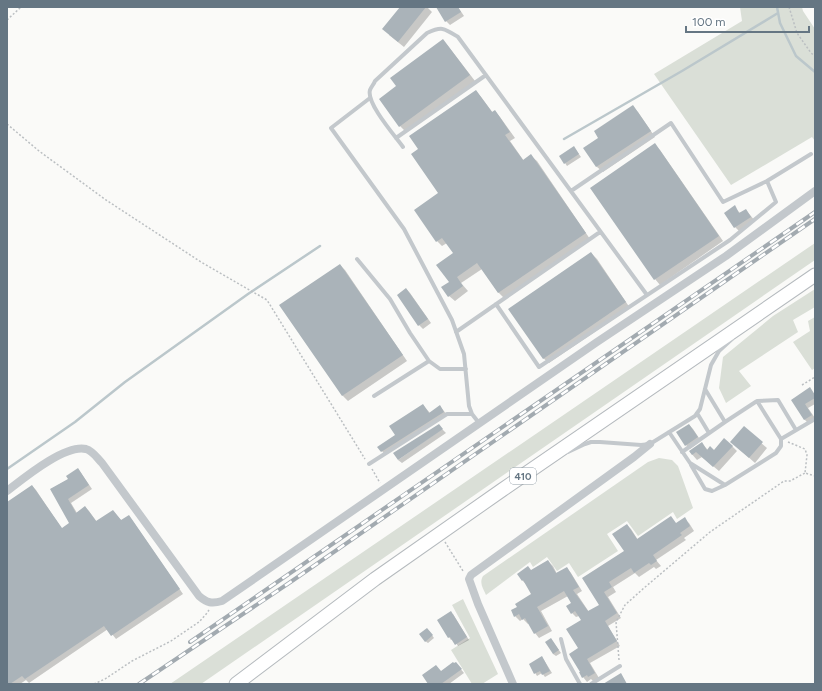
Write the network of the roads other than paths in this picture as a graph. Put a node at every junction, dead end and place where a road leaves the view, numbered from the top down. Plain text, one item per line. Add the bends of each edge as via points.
1 (486, 75) junction
2 (370, 98) junction
3 (396, 138) junction
4 (403, 147) dead end
5 (811, 154) dead end
6 (767, 181) junction
7 (571, 191) junction
8 (815, 191) edge
9 (600, 232) junction
10 (357, 259) dead end
11 (815, 275) edge
12 (647, 295) junction
13 (496, 304) junction
14 (766, 308) junction
15 (456, 332) junction
16 (429, 361) junction
17 (466, 369) junction
18 (705, 389) junction
19 (374, 396) dead end
20 (757, 401) junction
21 (697, 413) junction
22 (472, 414) junction
23 (815, 419) edge
24 (725, 422) junction
25 (479, 424) junction
26 (796, 430) junction
27 (669, 432) junction
28 (709, 433) junction
29 (781, 439) junction
30 (650, 444) junction
31 (682, 452) junction
32 (690, 463) junction
33 (369, 464) road end
34 (530, 471) junction
35 (725, 486) junction
36 (7, 490) edge
37 (561, 639) dead end
38 (620, 666) road end
39 (236, 684) edge
40 (513, 684) edge
41 (580, 684) edge
42 (591, 684) edge

1 - 2 lane via 458,37 437,28 427,33 375,82 370,90
1 - 3 lane
1 - 7 lane
2 - 3 lane via 377,113
2 - 15 lane via 331,128 404,229
3 - 4 lane
5 - 6 lane
6 - 7 lane via 723,202 671,123
6 - 12 lane via 776,202 730,240
7 - 9 lane
8 - 25 street via 726,256
9 - 12 lane
9 - 13 lane
10 - 16 lane via 390,300
11 - 14 main road, 410
12 - 13 lane via 539,367
13 - 15 lane
14 - 18 lane via 719,351 711,365
14 - 34 main road, 410
15 - 17 lane
16 - 17 lane via 440,369
16 - 19 lane
17 - 22 lane
18 - 21 lane
18 - 24 lane
20 - 24 lane
20 - 26 lane via 778,400
20 - 29 lane
21 - 27 lane
21 - 28 lane
22 - 25 lane
22 - 33 lane via 447,414
23 - 26 lane
24 - 28 lane
25 - 36 street via 222,601 212,603 199,596 91,451 79,448 62,453
26 - 29 lane
27 - 30 lane
27 - 31 lane
28 - 31 lane
29 - 35 lane via 781,446 776,453
30 - 34 lane via 585,444
30 - 40 street via 471,575 469,579 478,604
31 - 32 lane
32 - 35 lane
32 - 35 lane via 706,489 712,491
34 - 39 main road, 410 via 376,579
37 - 41 lane via 566,659
38 - 42 lane

